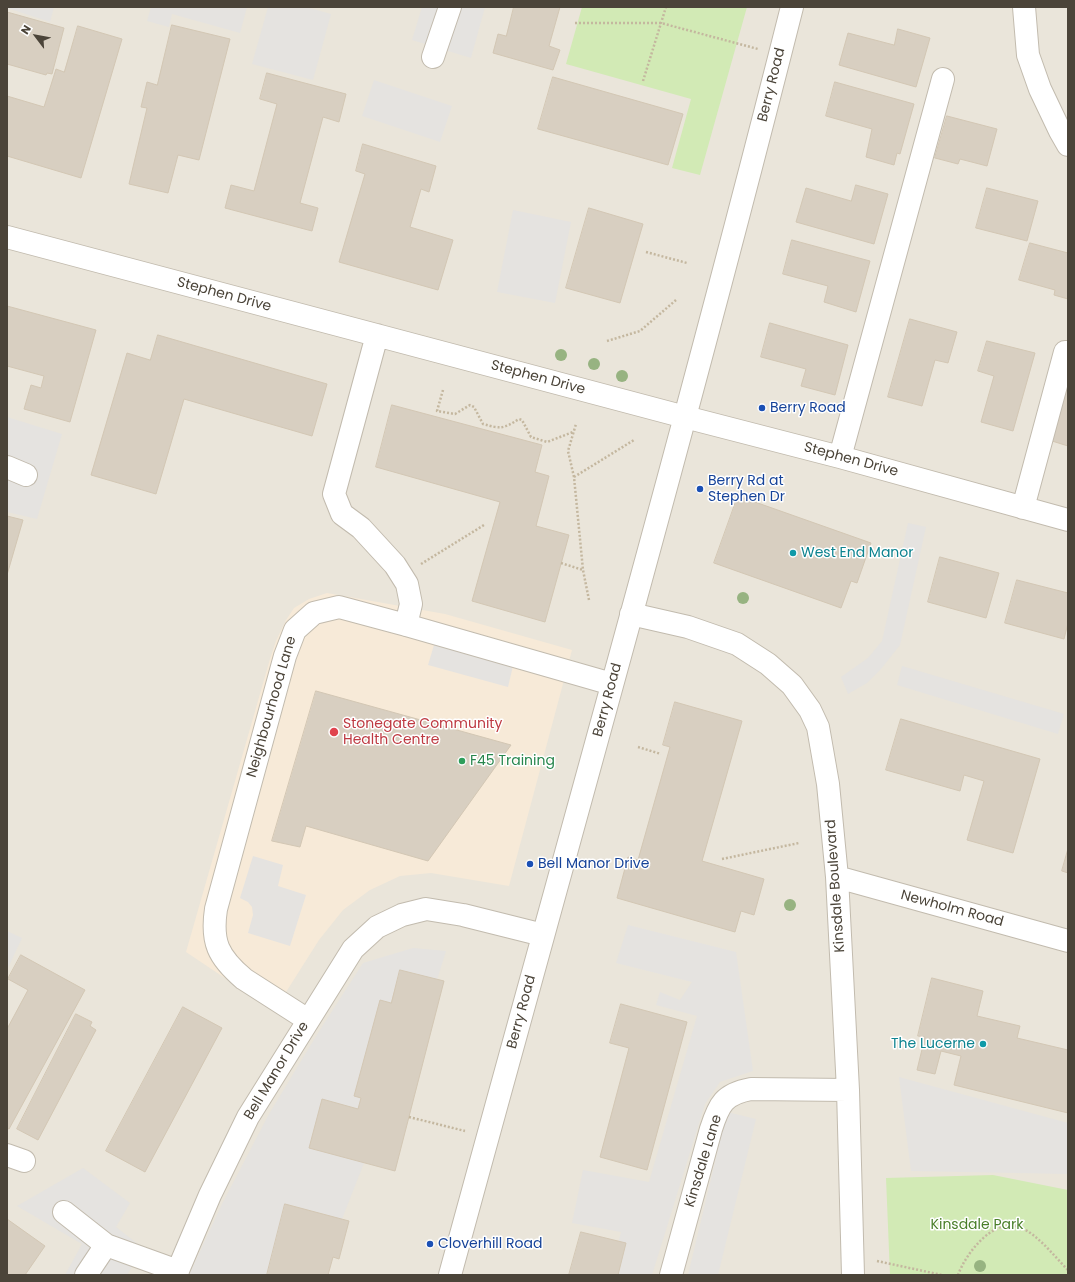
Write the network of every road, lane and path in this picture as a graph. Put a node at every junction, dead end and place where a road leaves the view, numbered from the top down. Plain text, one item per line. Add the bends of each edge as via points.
1 (450, 7) edge
2 (666, 7) edge
3 (792, 7) edge
4 (1024, 7) edge
5 (661, 22) junction
6 (575, 23) dead end
7 (780, 55) junction
8 (433, 57) dead end
9 (943, 79) dead end
10 (643, 81) dead end
11 (1068, 145) edge
12 (7, 237) edge
13 (646, 252) dead end
14 (687, 263) dead end
15 (676, 300) dead end
16 (377, 335) junction
17 (607, 341) dead end
18 (1067, 352) edge
19 (443, 390) dead end
20 (685, 417) junction
21 (576, 424) dead end
22 (573, 432) junction
23 (634, 440) dead end
24 (840, 457) junction
25 (574, 477) junction
26 (1023, 508) junction
27 (1068, 520) edge
28 (484, 525) dead end
29 (561, 563) dead end
30 (583, 570) junction
31 (402, 576) junction
32 (589, 600) dead end
33 (631, 614) junction
34 (406, 625) junction
35 (612, 684) junction
36 (638, 747) dead end
37 (661, 754) dead end
38 (799, 844) dead end
39 (722, 859) dead end
40 (837, 877) junction
41 (543, 935) junction
42 (1068, 940) edge
43 (308, 1020) junction
44 (848, 1090) junction
45 (409, 1117) dead end
46 (487, 1137) junction
47 (64, 1212) dead end
48 (106, 1245) junction
49 (853, 1266) edge
50 (1068, 1270) edge
51 (177, 1273) edge
52 (86, 1275) edge
53 (450, 1275) edge
54 (671, 1275) edge
55 (942, 1275) edge
56 (958, 1275) edge

1 - 8 street
2 - 5 path
3 - 7 street, Berry Road
4 - 11 street via 1028,55 1040,89
5 - 6 path
5 - 7 path
5 - 10 path
7 - 20 street, Berry Road
9 - 24 street
12 - 16 street, Stephen Drive
13 - 14 path
15 - 17 path via 640,331
16 - 20 street, Stephen Drive
16 - 31 street via 334,494 342,514 362,528
18 - 26 street
19 - 22 path via 437,411 455,414 470,405 474,407 483,424 499,429 519,419 531,437 547,442
20 - 24 street, Stephen Drive
20 - 33 street, Berry Road
21 - 22 path
22 - 25 path via 568,451
23 - 25 path
24 - 26 street, Stephen Drive
25 - 30 path
26 - 27 street, Stephen Drive
28 - 31 path
29 - 30 path
30 - 32 path
31 - 34 street via 407,584 411,604
33 - 35 street, Berry Road
33 - 40 street, Kinsdale Boulevard via 688,627 737,644 768,664 792,685 810,710 818,727 828,784
34 - 35 street, Neighbourhood Lane
34 - 43 street, Neighbourhood Lane via 339,607 314,613 295,630 285,656 216,909 216,942 222,956 234,971
35 - 41 street, Berry Road
36 - 37 path
38 - 39 path
40 - 42 street, Newholm Road
40 - 44 street, Kinsdale Boulevard
41 - 43 street, Bell Manor Drive via 426,910 402,915 377,927 353,948
41 - 46 street, Berry Road
43 - 51 street, Bell Manor Drive via 248,1117 210,1195
44 - 49 street, Kinsdale Boulevard
44 - 54 street, Kinsdale Lane via 751,1089 730,1095 725,1100 716,1114
45 - 46 path
46 - 53 street, Berry Road
47 - 48 street
48 - 51 street
48 - 52 street
49 - 55 path via 898,1265
50 - 56 path via 1034,1236 1020,1227 1008,1226 999,1228 983,1238 962,1265

